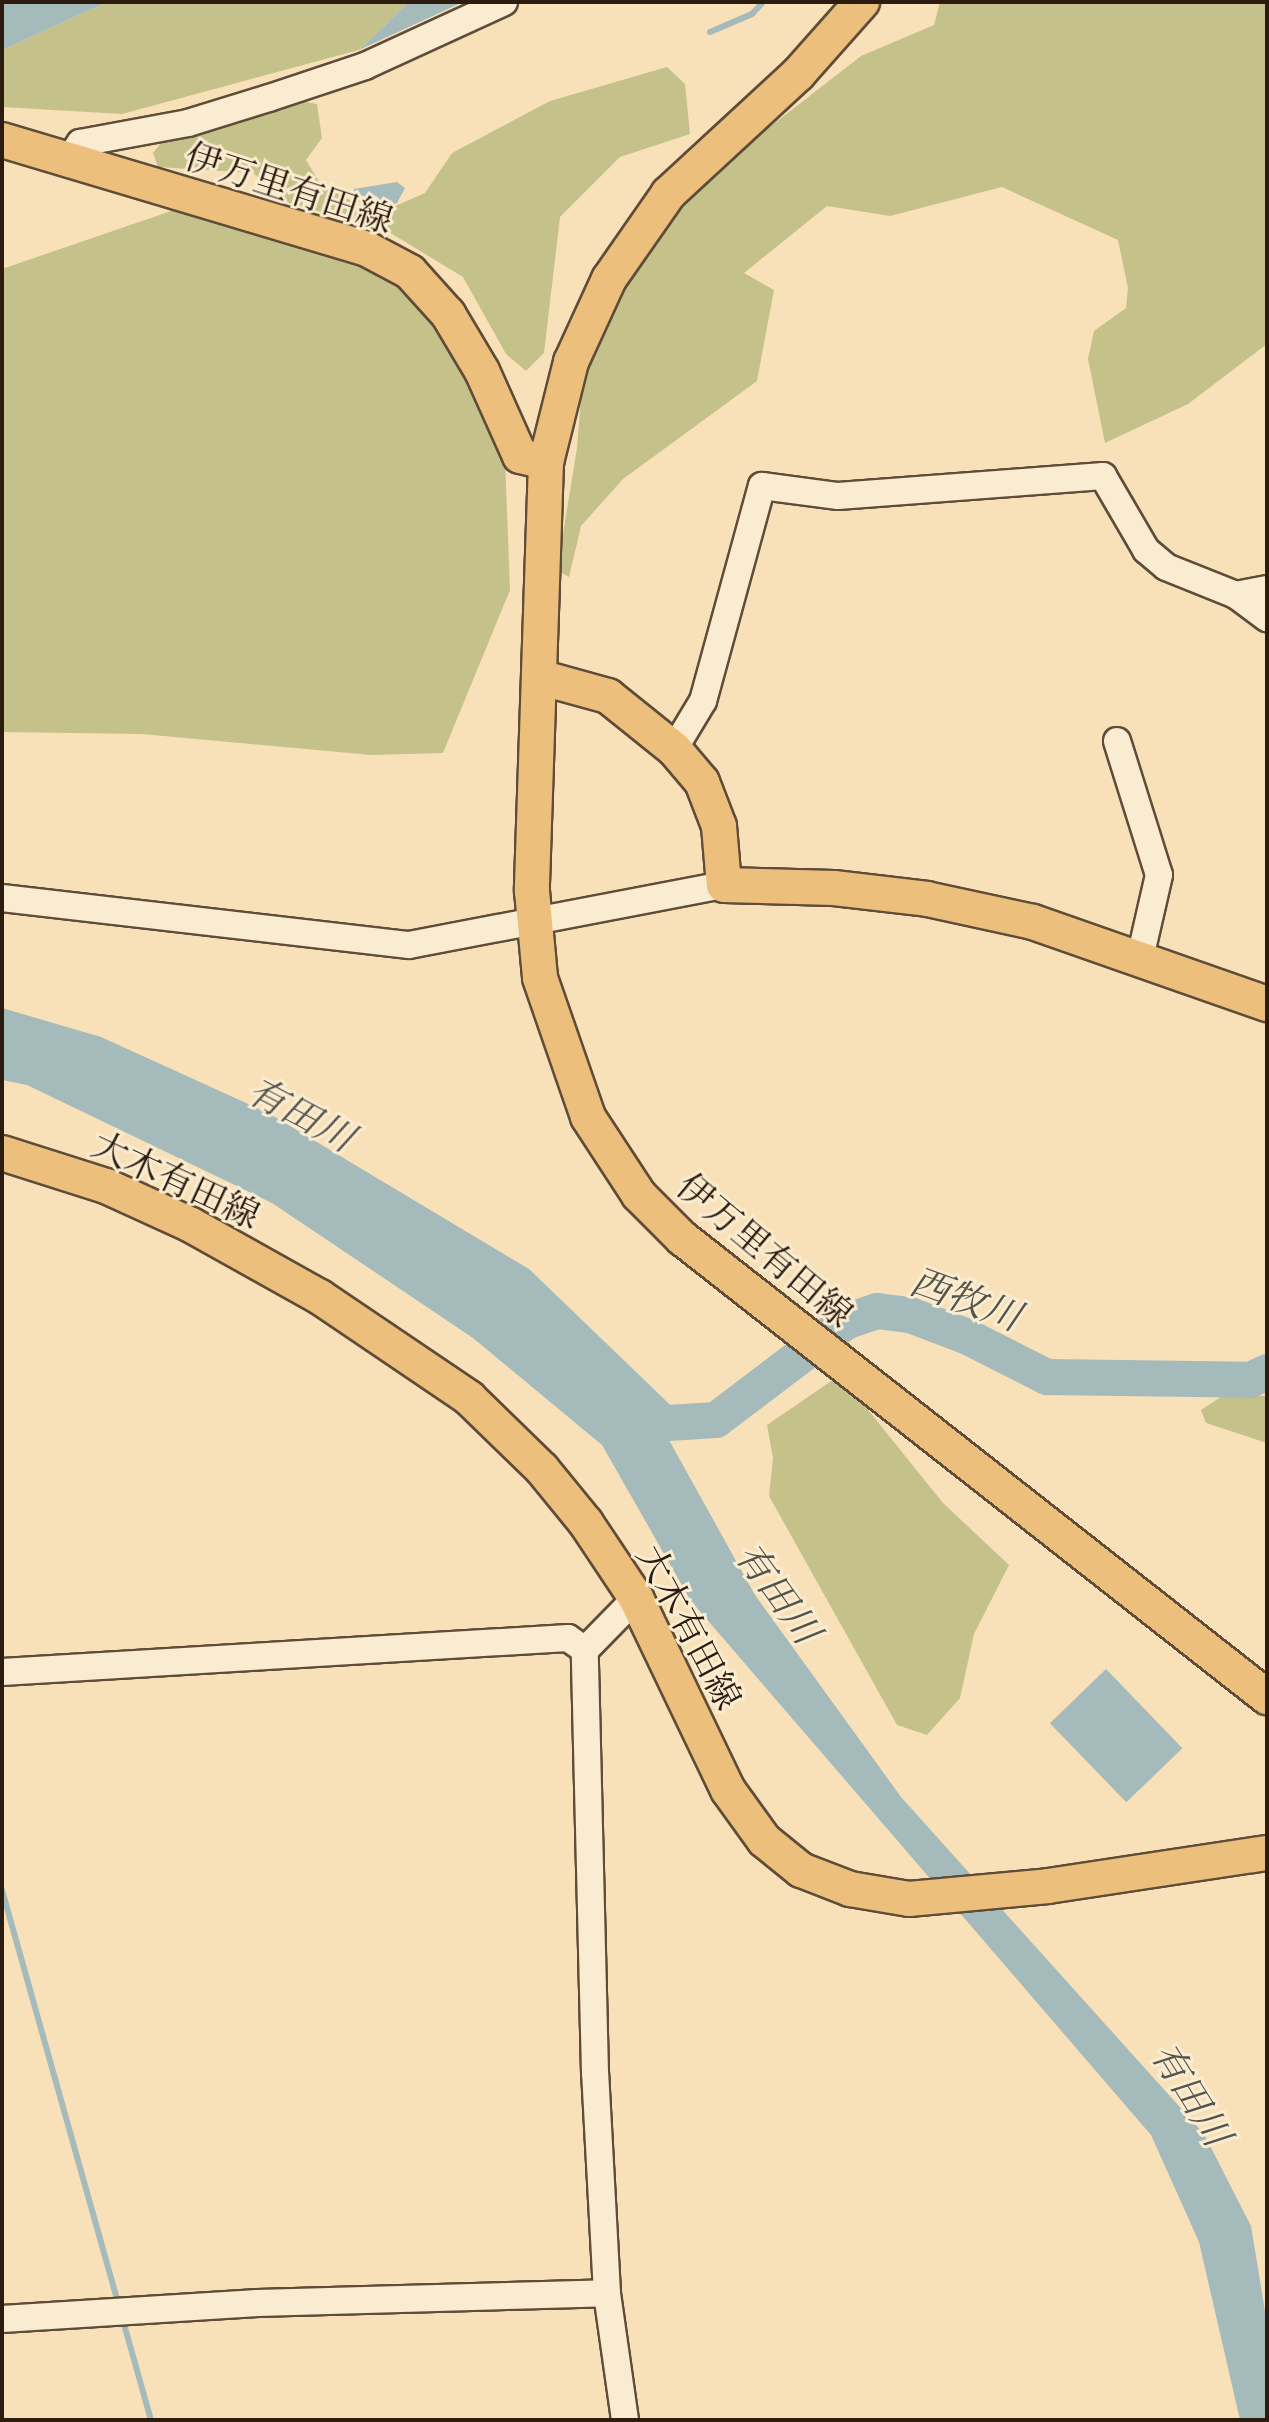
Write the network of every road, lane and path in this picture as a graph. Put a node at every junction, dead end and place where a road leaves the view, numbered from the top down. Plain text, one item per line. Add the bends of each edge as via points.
1 (504, 2) edge
2 (862, 2) edge
3 (2, 140) edge
4 (68, 161) junction
5 (546, 462) junction
6 (1267, 589) edge
7 (1236, 595) junction
8 (1267, 618) edge
9 (539, 677) junction
10 (1117, 741) dead end
11 (674, 749) junction
12 (724, 885) junction
13 (2, 898) edge
14 (534, 923) junction
15 (1140, 958) junction
16 (1267, 1004) edge
17 (2, 1153) edge
18 (636, 1598) junction
19 (585, 1650) junction
20 (2, 1672) edge
21 (1267, 1697) edge
22 (1267, 1853) edge
23 (607, 2293) junction
24 (2, 2319) edge
25 (625, 2420) edge

1 - 4 street via 365,66 269,98 188,123 80,143
2 - 5 main road, 伊万里有田線 via 798,74 669,193 637,235 587,322 557,409
3 - 4 main road, 伊万里有田線
4 - 5 main road, 伊万里有田線 via 367,249 410,272 448,314 482,371 520,456
5 - 9 main road, 伊万里有田線
6 - 7 street
7 - 8 street
7 - 11 street via 1166,567 1146,550 1103,476 838,496 762,486 703,701
9 - 11 main road via 608,696
9 - 14 main road, 伊万里有田線
10 - 15 street via 1159,875
11 - 12 main road via 702,782 719,826
12 - 14 street
12 - 15 main road via 834,888 927,899 1033,922
13 - 14 street via 409,945
14 - 21 main road, 伊万里有田線 via 540,978 567,1069 612,1156 639,1195 682,1238 791,1327
15 - 16 main road
17 - 18 main road, 大木有田線 via 106,1186 191,1225 320,1297 469,1398 542,1469
18 - 19 street
18 - 22 main road, 大木有田線 via 728,1790 764,1840 801,1870 850,1889 909,1899
19 - 20 street via 568,1638
19 - 23 street via 595,2073
23 - 24 street via 257,2303
23 - 25 street

